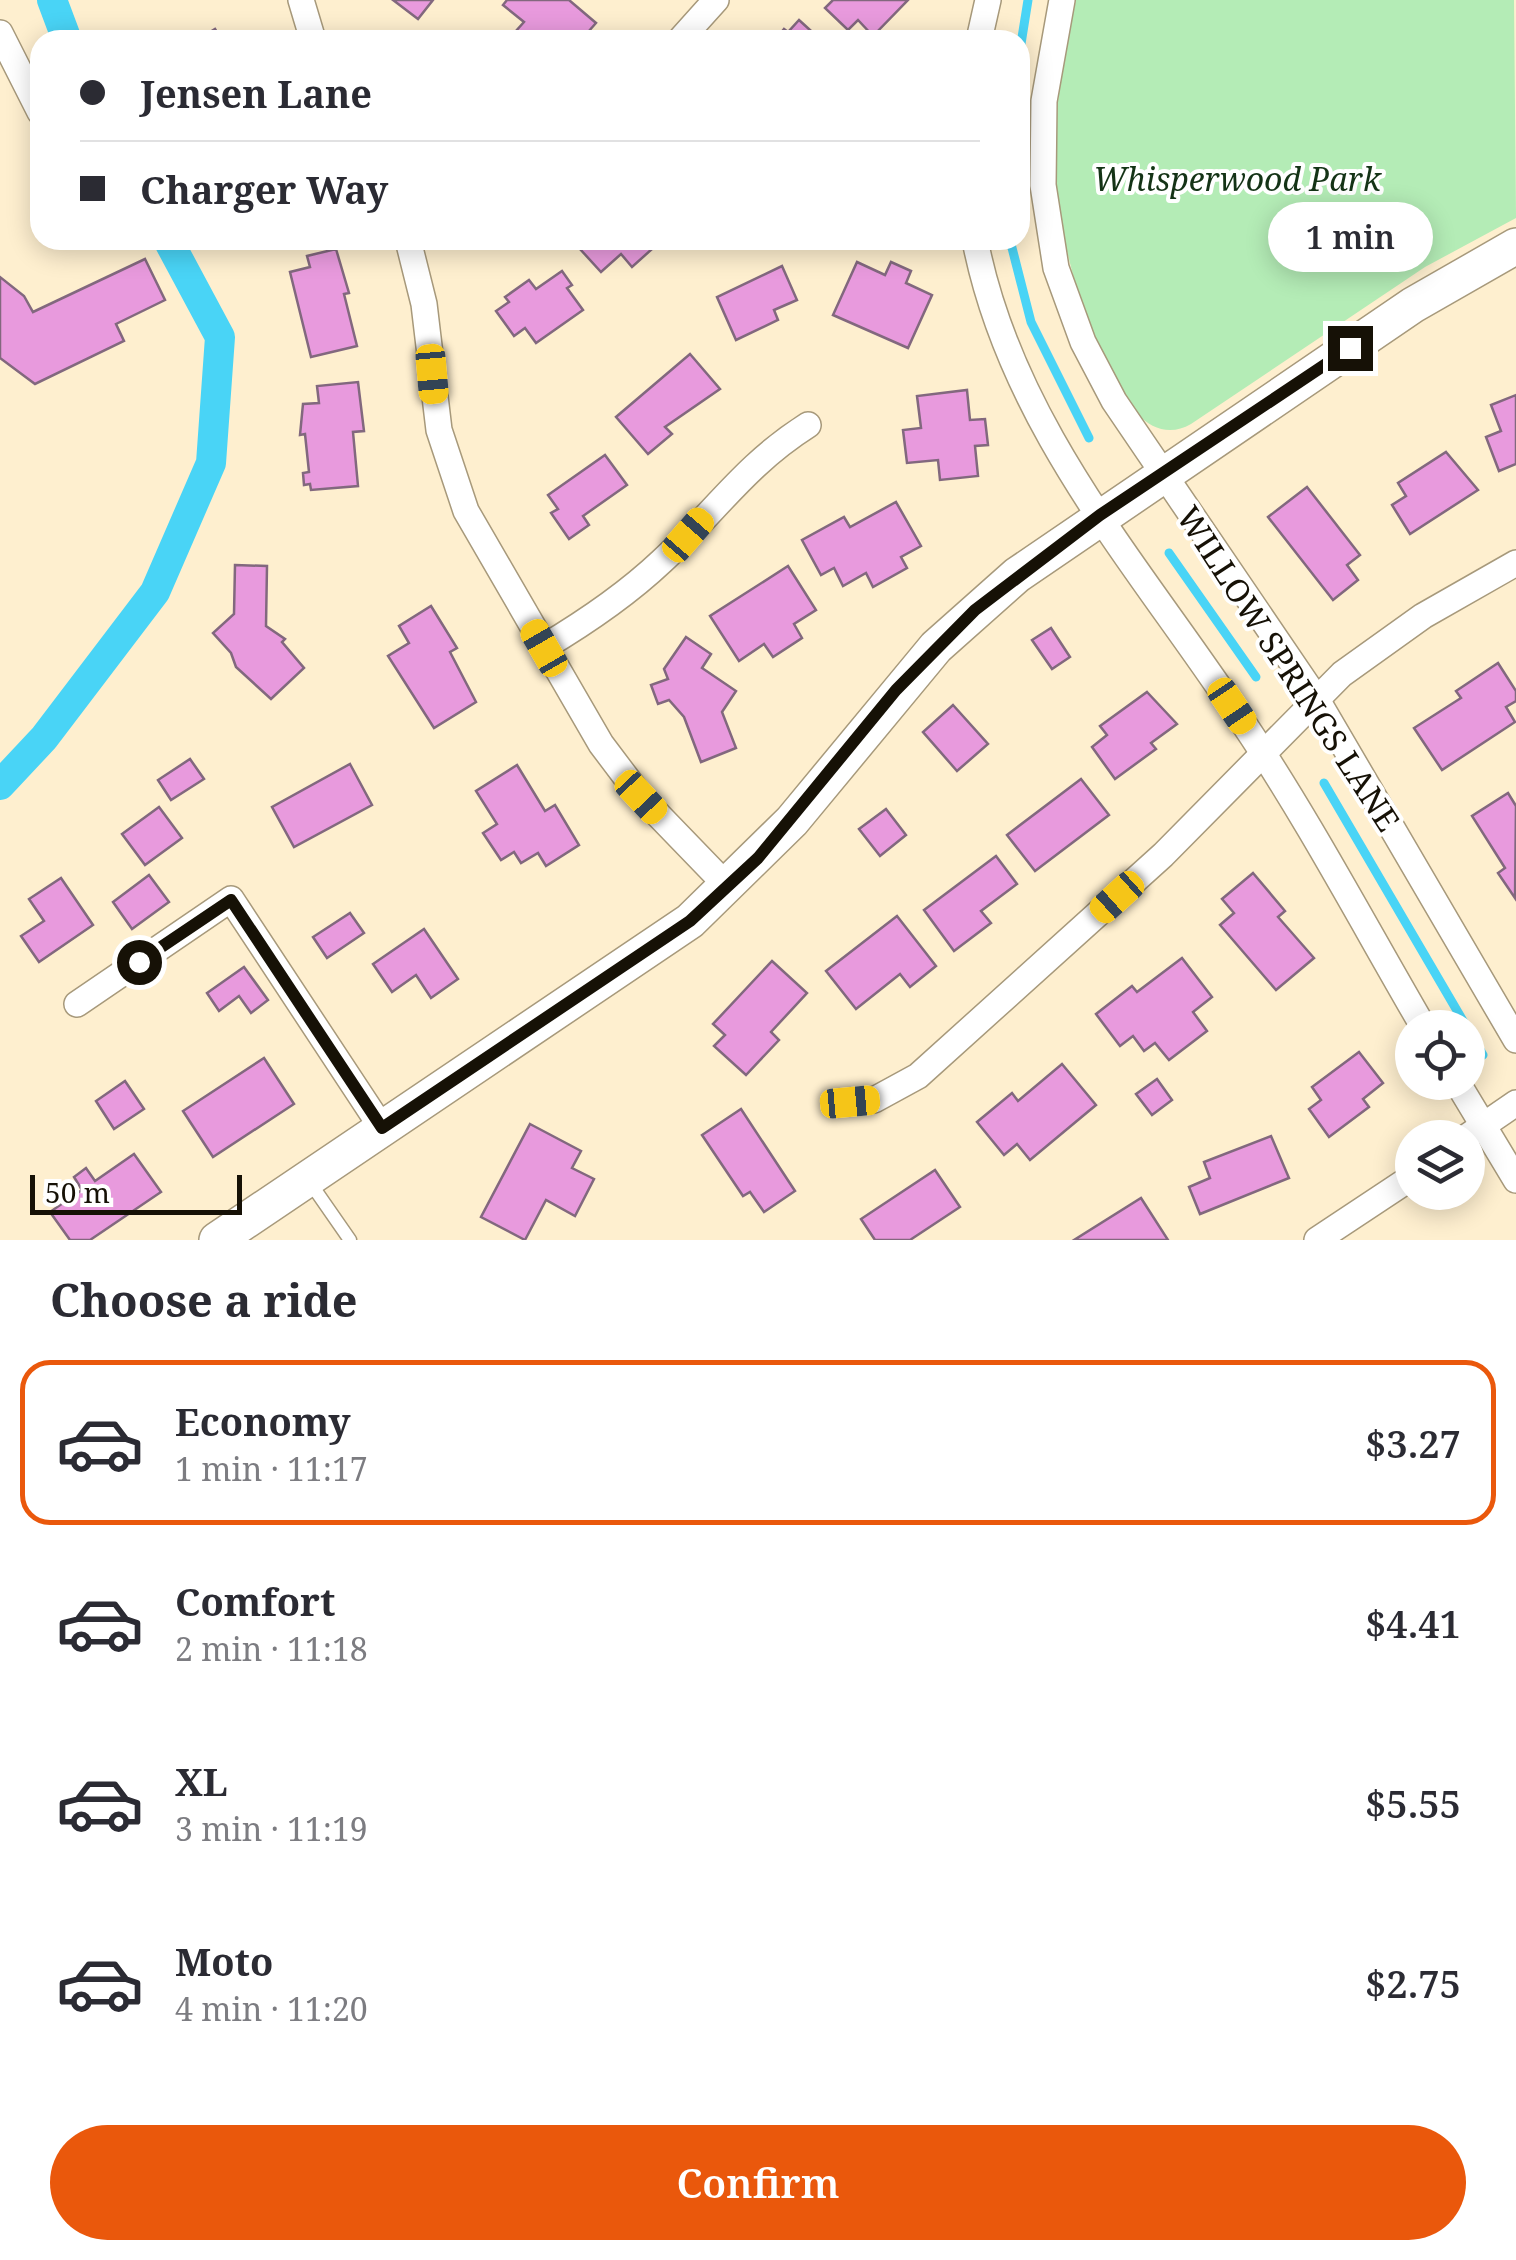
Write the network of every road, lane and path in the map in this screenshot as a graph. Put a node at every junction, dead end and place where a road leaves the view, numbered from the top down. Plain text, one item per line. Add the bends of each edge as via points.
1 (300, 0) edge
2 (716, 0) edge
3 (988, 0) edge
4 (1062, 0) edge
5 (309, 30) edge
6 (689, 30) edge
7 (981, 30) edge
8 (0, 33) edge
9 (30, 92) edge
10 (1516, 246) edge
11 (418, 250) edge
12 (977, 250) edge
13 (808, 424) dead end
14 (1163, 474) junction
15 (1100, 515) junction
16 (1516, 563) edge
17 (544, 648) junction
18 (1316, 698) junction
19 (1262, 752) junction
20 (728, 887) junction
21 (78, 1004) dead end
22 (1413, 1010) edge
23 (1516, 1040) edge
24 (850, 1102) dead end
25 (1516, 1102) edge
26 (1485, 1124) edge
27 (382, 1128) junction
28 (1485, 1145) edge
29 (308, 1179) junction
30 (1516, 1180) edge
31 (1395, 1188) edge
32 (217, 1240) edge
33 (350, 1240) edge
34 (1318, 1240) edge

1 - 5 street
2 - 6 street
3 - 7 street
4 - 14 street, WILLOW SPRINGS LANE via 1042,143 1056,268 1098,372
8 - 9 street
10 - 14 street via 1414,304
11 - 17 street via 447,462 471,520
12 - 15 street via 1018,379
13 - 17 street via 740,476 629,590
14 - 15 street
14 - 18 street, WILLOW SPRINGS LANE
15 - 19 street
15 - 20 street via 936,647 792,821
16 - 18 street via 1423,616
17 - 20 street via 620,772
18 - 19 street
18 - 23 street, WILLOW SPRINGS LANE
19 - 22 street
19 - 24 street via 1163,855 918,1076 874,1100
20 - 27 street via 657,946
21 - 27 street via 231,900
25 - 26 street
27 - 29 street
28 - 30 street
29 - 32 street
29 - 33 lane
31 - 34 street

